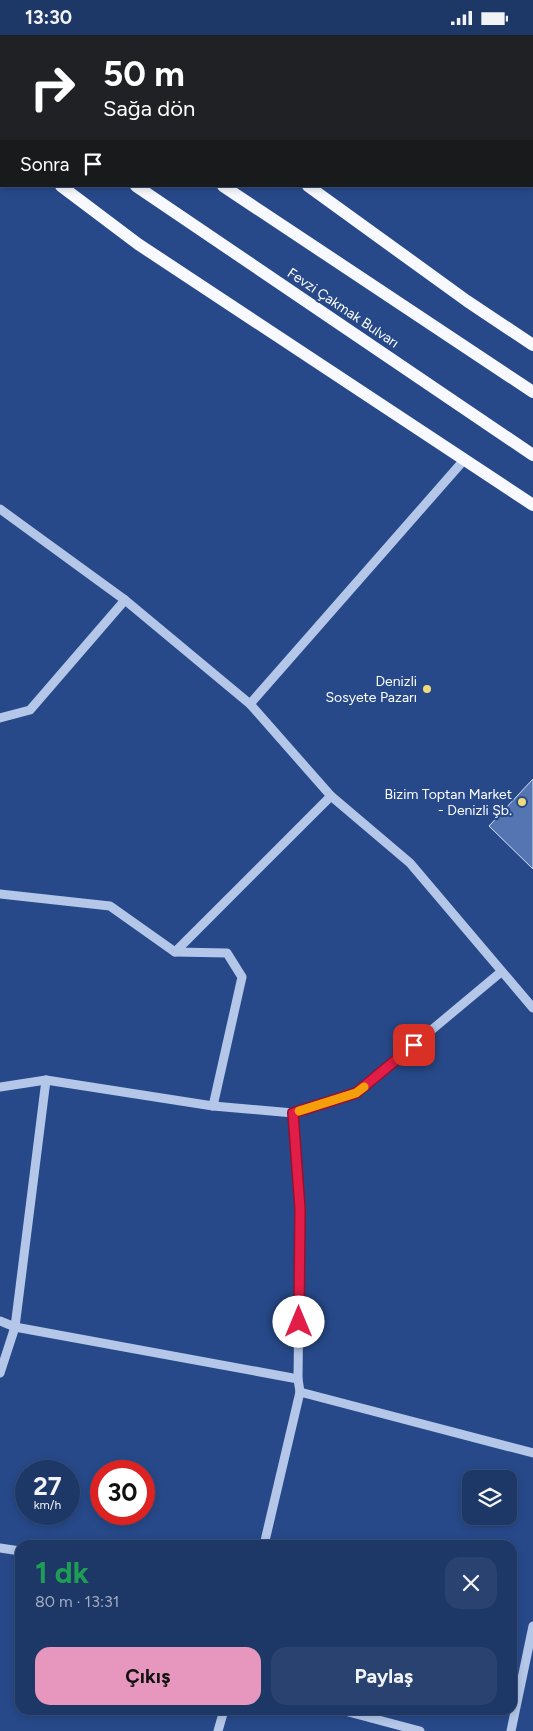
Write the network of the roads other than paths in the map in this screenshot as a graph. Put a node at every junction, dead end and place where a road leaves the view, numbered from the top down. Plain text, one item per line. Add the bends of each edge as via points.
1 (62, 187) edge
2 (137, 187) edge
3 (225, 187) edge
4 (309, 187) edge
5 (533, 345) edge
6 (533, 392) edge
7 (533, 455) edge
8 (464, 460) junction
9 (533, 505) edge
10 (0, 509) edge
11 (125, 600) junction
12 (250, 704) junction
13 (0, 718) edge
14 (331, 796) junction
15 (0, 894) edge
16 (175, 952) junction
17 (501, 972) junction
18 (533, 1008) edge
19 (46, 1080) junction
20 (0, 1087) edge
21 (212, 1106) junction
22 (293, 1113) junction
23 (0, 1321) edge
24 (15, 1327) junction
25 (0, 1373) edge
26 (298, 1379) junction
27 (300, 1393) junction
28 (533, 1453) edge
29 (265, 1540) edge
30 (0, 1548) edge
31 (15, 1550) edge
32 (533, 1626) edge
33 (517, 1702) edge
34 (223, 1715) edge
35 (360, 1715) edge
36 (514, 1715) edge
37 (218, 1731) edge
38 (420, 1731) edge
39 (511, 1731) edge

1 - 8 main road via 138,244
2 - 7 main road, Fevzi Çakmak Bulvarı
3 - 6 main road
4 - 5 main road
8 - 9 main road
8 - 12 street
10 - 11 street
11 - 12 street
11 - 13 street via 30,710
12 - 14 street
14 - 16 street
14 - 17 street via 410,863
15 - 16 street via 110,906
16 - 21 street via 227,953 242,977
17 - 18 street
17 - 22 street via 356,1093
19 - 20 street
19 - 21 street
19 - 24 street
21 - 22 street
22 - 26 street via 300,1209
23 - 24 street
24 - 25 street
24 - 26 street
26 - 27 street
27 - 28 street
27 - 29 street
30 - 31 street
32 - 33 street
34 - 37 street
35 - 38 street
36 - 39 street

